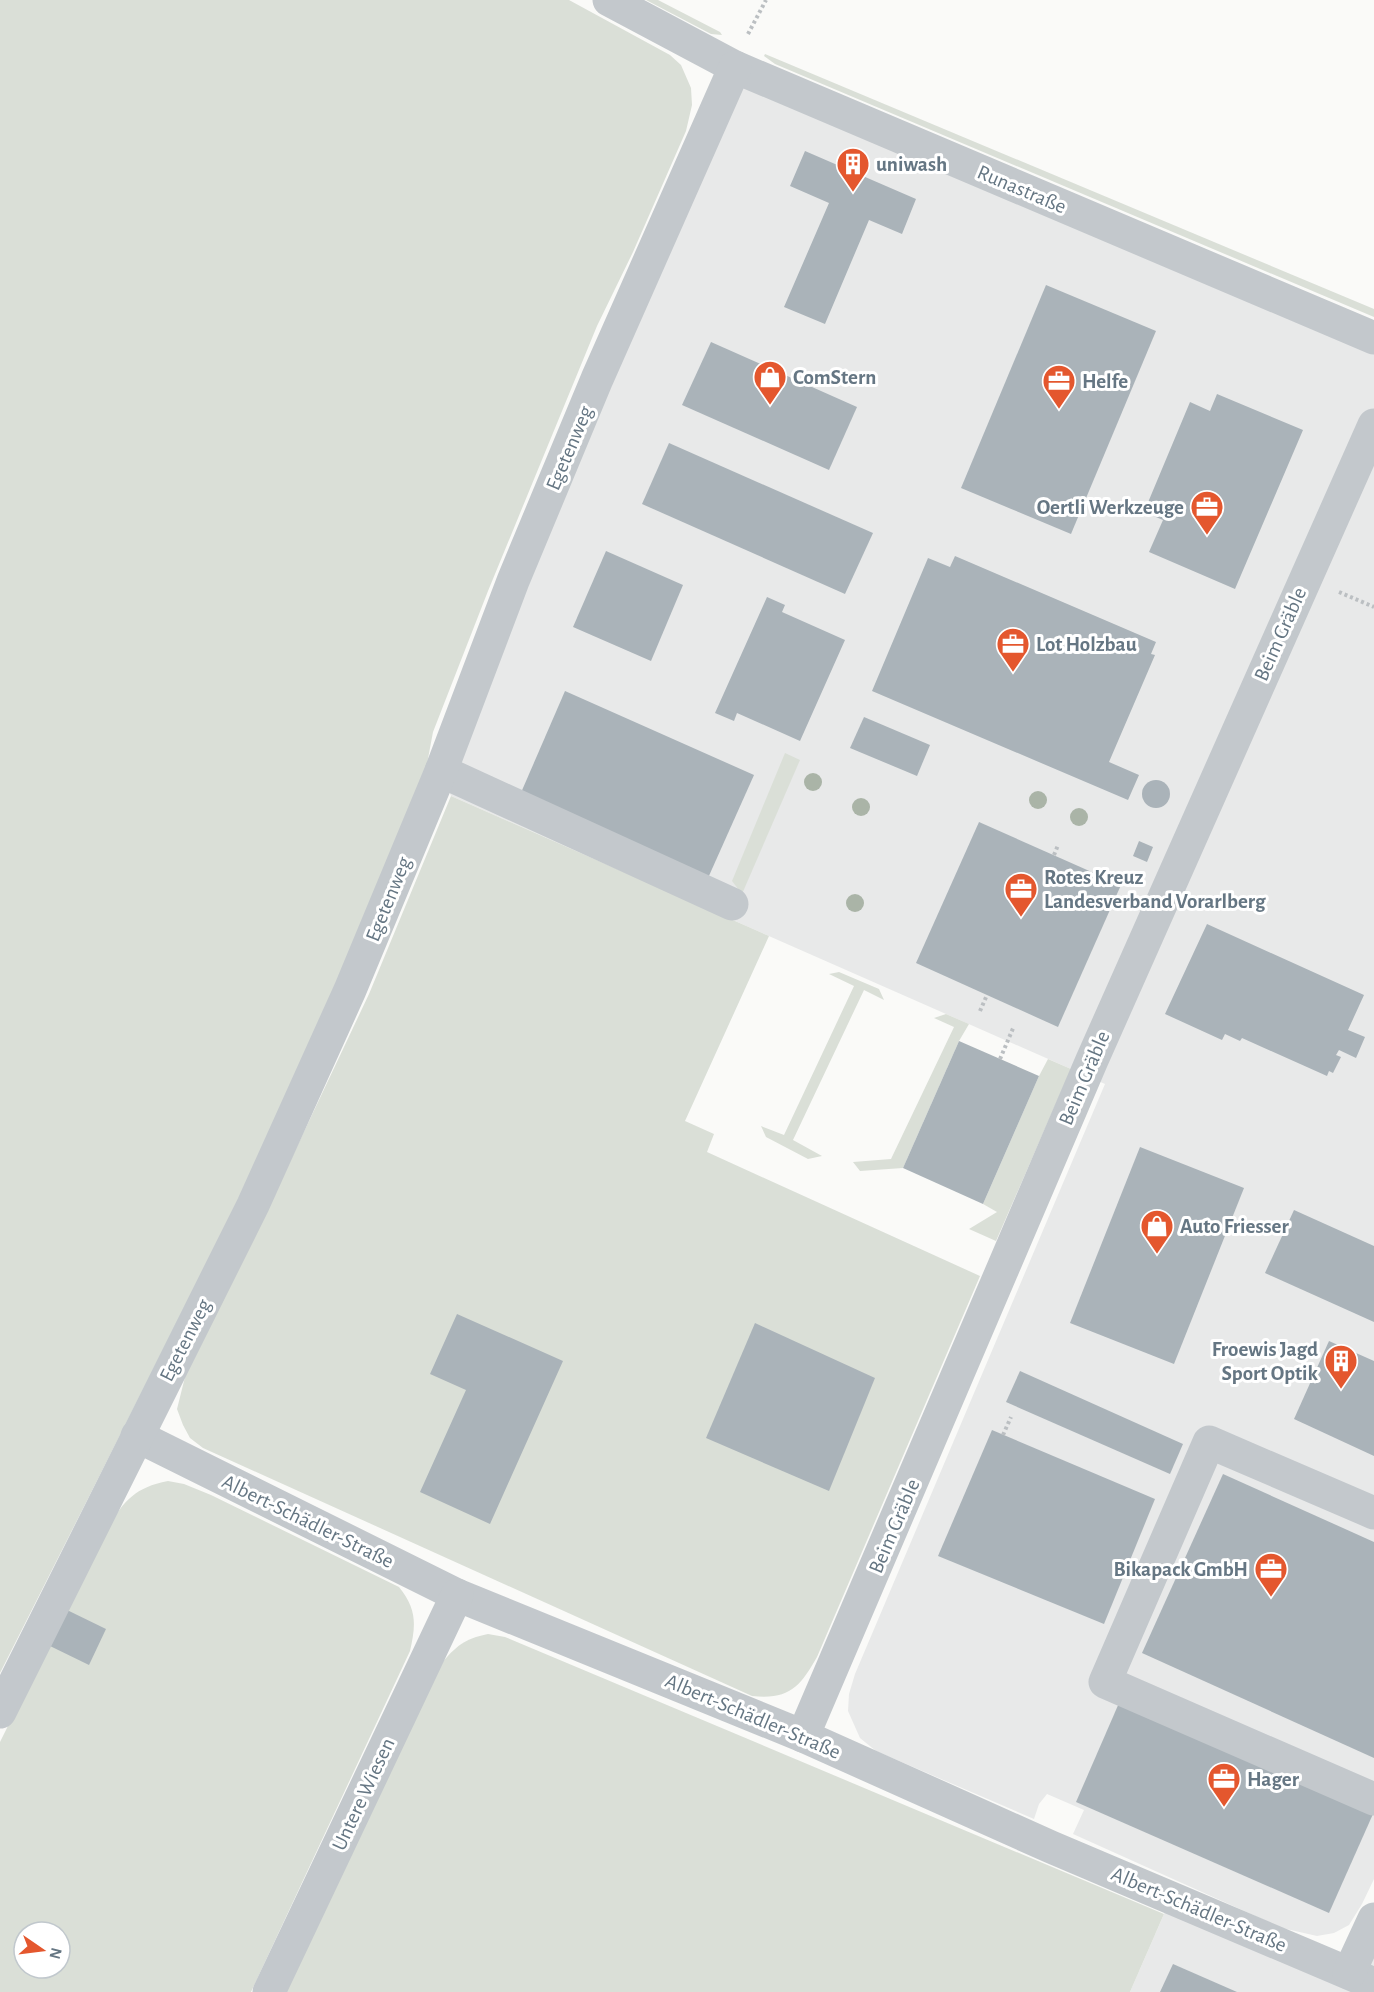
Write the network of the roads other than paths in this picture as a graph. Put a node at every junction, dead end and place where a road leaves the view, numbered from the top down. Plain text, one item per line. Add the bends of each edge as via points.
1 (609, 0) edge
2 (735, 67) junction
3 (1374, 338) edge
4 (1374, 425) edge
5 (441, 771) junction
6 (732, 904) dead end
7 (137, 1436) junction
8 (1374, 1513) edge
9 (457, 1595) junction
10 (0, 1712) edge
11 (804, 1736) junction
12 (1374, 1799) edge
13 (1374, 1919) edge
14 (1362, 1979) edge
15 (269, 1992) edge

1 - 2 street, Runastraße
2 - 3 street, Runastraße
2 - 5 street, Egetenweg via 597,379 513,581
4 - 11 street, Beim Gräble via 1208,829 1087,1071
5 - 6 street
5 - 7 street, Egetenweg via 350,990 253,1205
7 - 9 street, Albert-Schädler-Straße
7 - 10 street, Egetenweg
8 - 12 street via 1209,1442 1105,1682
9 - 11 street, Albert-Schädler-Straße
9 - 15 street, Untere Wiesen
11 - 14 street, Albert-Schädler-Straße via 1051,1847
13 - 14 street

